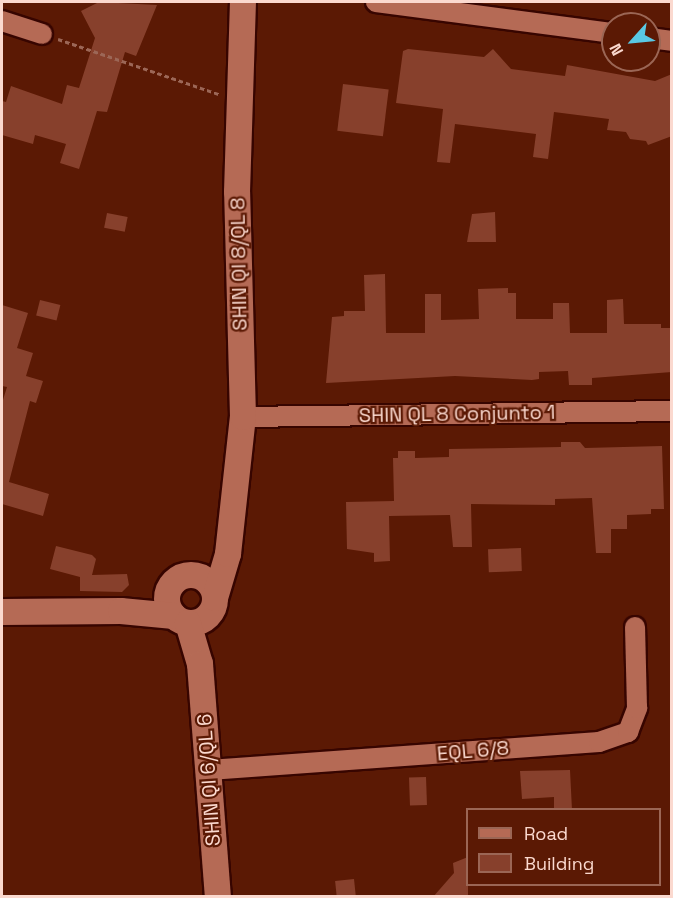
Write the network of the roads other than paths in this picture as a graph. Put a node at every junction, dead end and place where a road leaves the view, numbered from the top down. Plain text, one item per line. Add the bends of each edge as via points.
1 (243, 2) edge
2 (376, 2) edge
3 (2, 21) edge
4 (601, 31) edge
5 (42, 34) road end
6 (672, 411) edge
7 (243, 417) junction
8 (231, 527) junction
9 (193, 574) junction
10 (168, 591) junction
11 (121, 611) junction
12 (2, 612) edge
13 (196, 613) junction
14 (635, 627) dead end
15 (209, 770) junction
16 (218, 897) edge

1 - 7 street, SHIN QI 8/QL 8 via 238,100
2 - 4 street
3 - 5 street
6 - 7 street, SHIN QL 8 Conjunto 1
7 - 8 street, SHIN QI 8/QL 8
8 - 9 street
8 - 13 street, SHIN QI 8/QL 8
9 - 10 street via 174,582
9 - 13 street via 212,586
10 - 11 street
10 - 13 street, SHIN QI 6/QL 6 via 167,604
11 - 12 street
11 - 13 street
13 - 15 street, SHIN QI 6/QL 6
14 - 15 street, EQL 6/8 via 637,708 628,732 599,742
15 - 16 street, SHIN QI 6/QL 6

